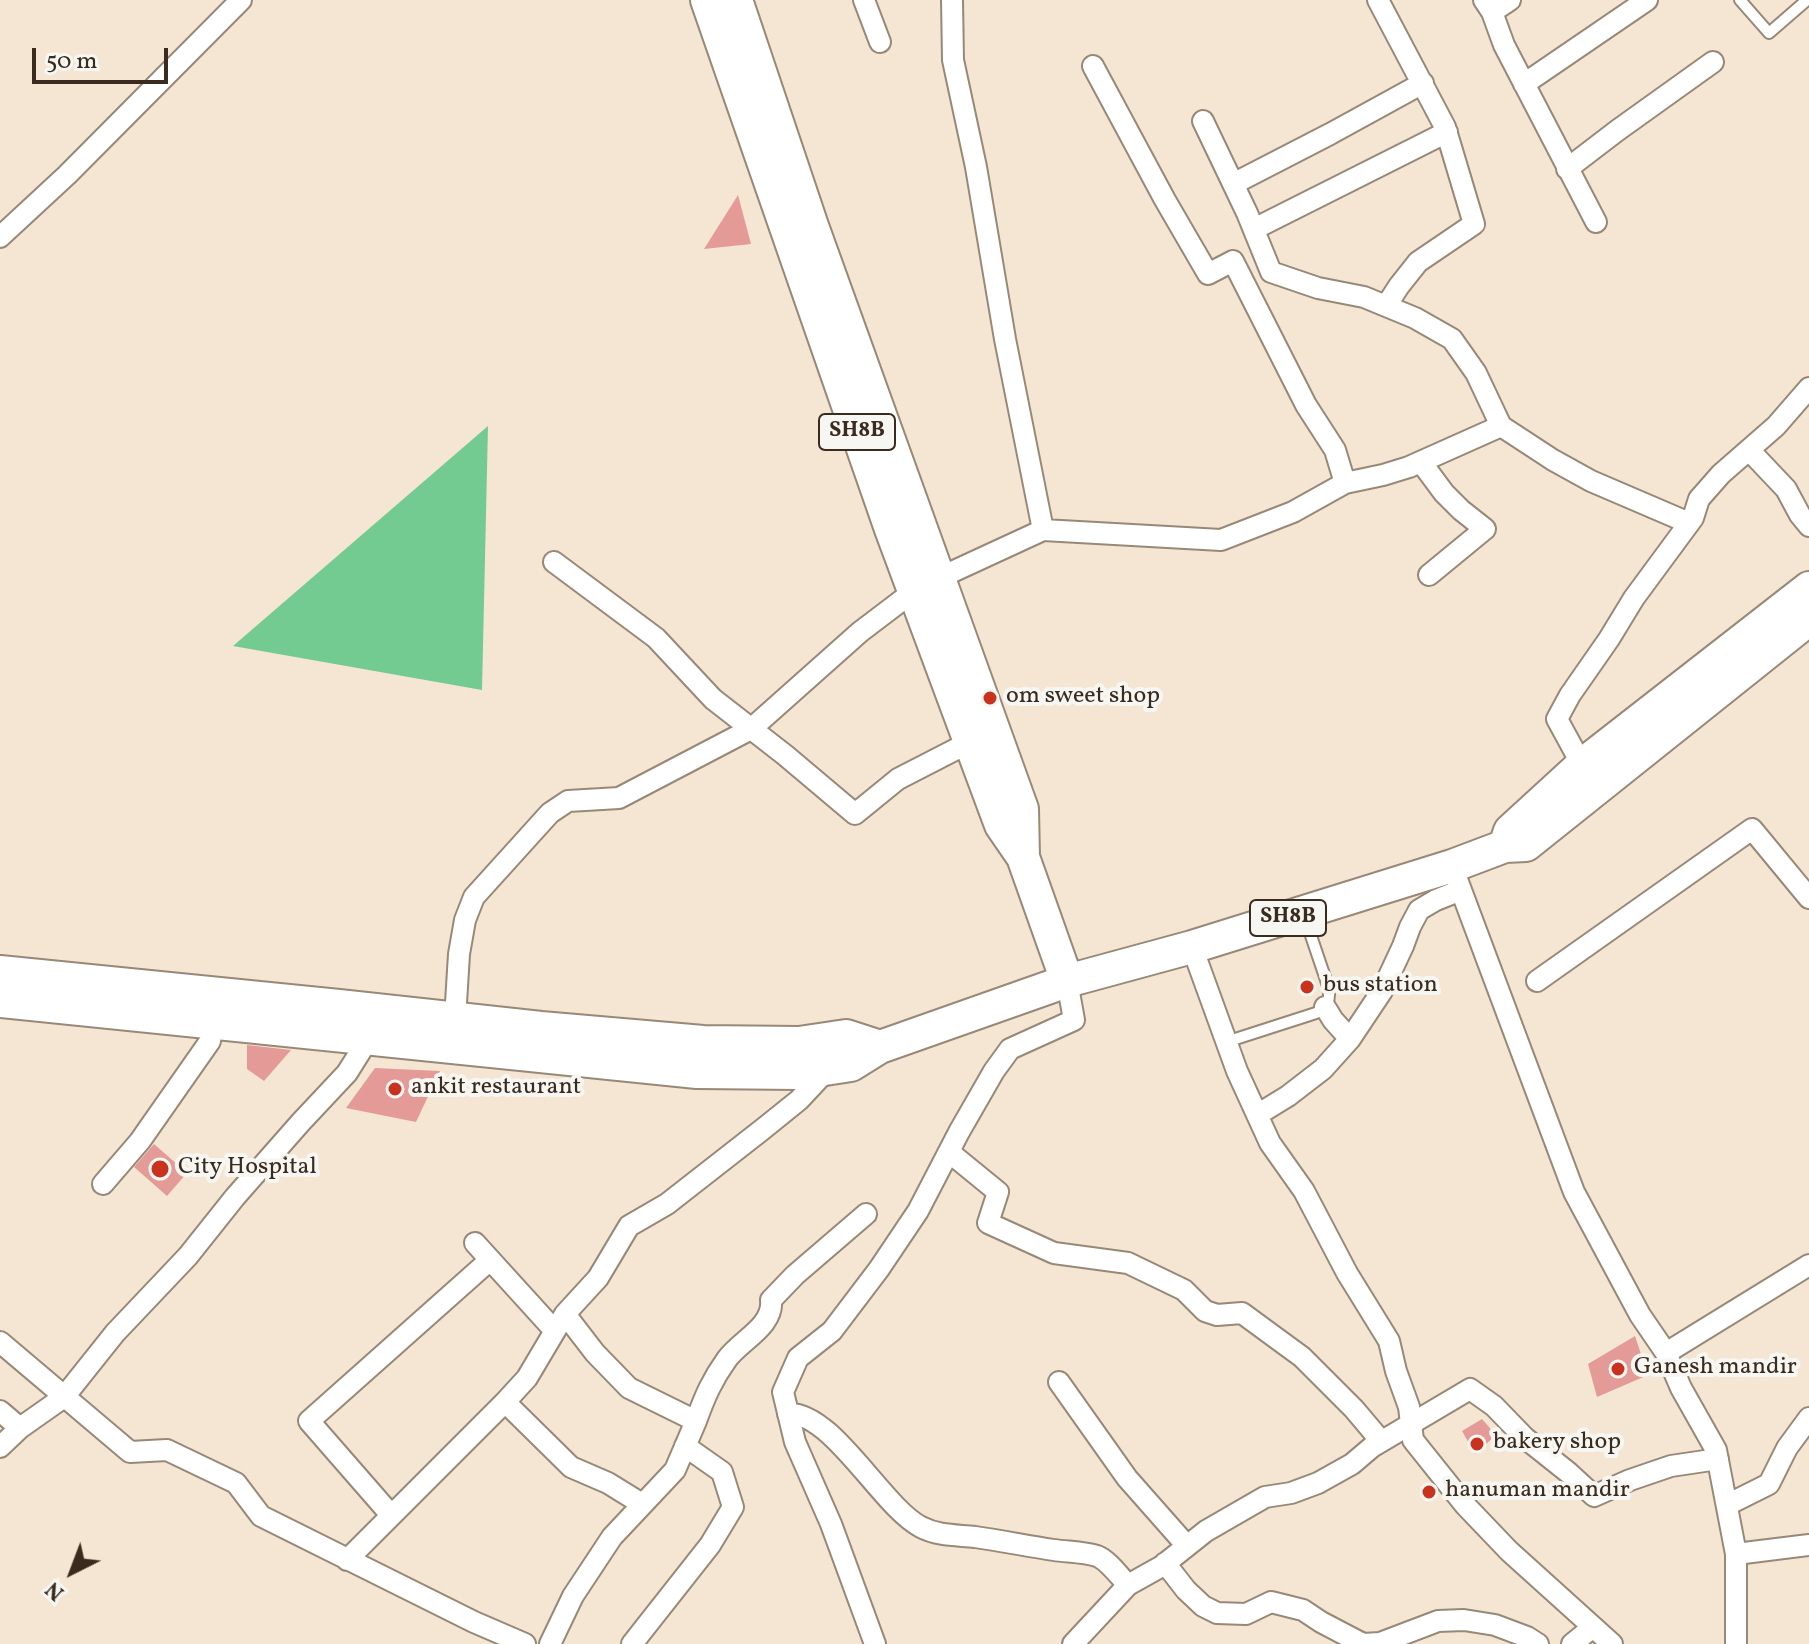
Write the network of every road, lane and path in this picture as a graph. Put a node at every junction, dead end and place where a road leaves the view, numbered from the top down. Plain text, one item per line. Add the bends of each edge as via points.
1 (241, 0) edge
2 (707, 0) edge
3 (736, 0) edge
4 (864, 0) edge
5 (952, 0) edge
6 (1378, 0) edge
7 (1647, 0) edge
8 (1740, 0) edge
9 (1807, 0) edge
10 (1495, 4) edge
11 (880, 42) dead end
12 (1713, 62) dead end
13 (1093, 66) dead end
14 (1423, 83) junction
15 (1524, 84) junction
16 (1203, 121) dead end
17 (1447, 132) junction
18 (1567, 169) junction
19 (1233, 184) junction
20 (1596, 222) dead end
21 (1254, 229) junction
22 (0, 237) edge
23 (1386, 306) junction
24 (1809, 388) edge
25 (1501, 426) junction
26 (1749, 450) junction
27 (1421, 462) junction
28 (1345, 483) junction
29 (1689, 523) junction
30 (1809, 526) edge
31 (1043, 530) junction
32 (554, 562) dead end
33 (1429, 575) dead end
34 (926, 585) junction
35 (1809, 588) edge
36 (1809, 619) edge
37 (751, 729) junction
38 (970, 742) junction
39 (1582, 765) junction
40 (1505, 846) junction
41 (1023, 857) junction
42 (1456, 878) junction
43 (1809, 898) edge
44 (1303, 913) junction
45 (1192, 947) junction
46 (0, 972) edge
47 (1067, 981) junction
48 (1537, 981) dead end
49 (0, 1001) edge
50 (1325, 1007) junction
51 (455, 1019) junction
52 (213, 1022) junction
53 (371, 1024) junction
54 (1350, 1039) junction
55 (541, 1042) junction
56 (1226, 1042) junction
57 (880, 1047) junction
58 (828, 1069) junction
59 (1257, 1115) junction
60 (949, 1152) junction
61 (103, 1184) dead end
62 (866, 1214) dead end
63 (475, 1243) dead end
64 (490, 1260) junction
65 (1809, 1265) edge
66 (560, 1323) junction
67 (0, 1342) edge
68 (1666, 1353) junction
69 (1059, 1382) dead end
70 (64, 1397) junction
71 (505, 1402) junction
72 (0, 1411) edge
73 (788, 1414) junction
74 (1809, 1418) edge
75 (696, 1421) junction
76 (1411, 1424) junction
77 (20, 1428) junction
78 (1381, 1441) junction
79 (685, 1446) junction
80 (0, 1447) edge
81 (1718, 1459) junction
82 (642, 1504) junction
83 (1727, 1505) junction
84 (391, 1515) junction
85 (1809, 1545) edge
86 (1187, 1546) junction
87 (1736, 1554) junction
88 (347, 1560) junction
89 (1165, 1563) junction
90 (1128, 1585) junction
91 (1593, 1627) junction
92 (1381, 1643) edge
93 (525, 1644) edge
94 (550, 1644) edge
95 (632, 1644) edge
96 (875, 1644) edge
97 (1073, 1644) edge
98 (1538, 1644) edge
99 (1572, 1644) edge
100 (1612, 1644) edge
101 (1736, 1644) edge

1 - 22 street
2 - 34 main road, SH8B via 891,529
3 - 34 main road, SH8B
4 - 11 street
5 - 31 street via 953,60
6 - 14 street
7 - 15 street
8 - 9 lane via 1769,33
10 - 15 street via 1504,45
12 - 18 street
13 - 28 street via 1208,274 1233,261 1306,405 1335,450
14 - 17 street
14 - 19 street
15 - 18 street
16 - 19 street
17 - 21 street
17 - 23 street via 1474,224 1418,262
18 - 20 street
19 - 21 street
21 - 23 street via 1271,272
23 - 25 street via 1452,339 1476,373
24 - 26 street
25 - 27 street
25 - 29 street via 1591,481
26 - 29 street via 1699,499
26 - 30 street via 1786,489
27 - 28 street
27 - 33 street via 1444,493 1485,529
28 - 31 street via 1293,512 1221,540
29 - 39 street via 1557,719
31 - 34 street
32 - 37 street via 656,638 713,699
34 - 37 street via 860,632
34 - 38 main road, SH8B
34 - 41 main road, SH8B via 1022,809
35 - 39 main road
36 - 40 main road, SH8B via 1526,845
37 - 38 street via 855,814 898,779
37 - 51 street via 619,798 568,801 550,813 474,897 459,954
38 - 41 main road, SH8B via 1001,825
39 - 40 main road via 1510,831
40 - 42 main road, SH8B
41 - 47 main road, SH8B
42 - 44 main road, SH8B
42 - 54 street via 1419,910 1382,991
42 - 68 street via 1574,1192
43 - 48 street via 1752,829
44 - 45 main road, SH8B
44 - 50 lane via 1328,986
45 - 47 main road, SH8B
45 - 56 street
46 - 53 main road
47 - 57 main road
47 - 60 street via 1074,1020 1010,1049
49 - 52 main road
50 - 54 street
50 - 56 lane
51 - 53 main road
51 - 55 main road
52 - 53 main road
52 - 61 street via 210,1041
53 - 55 main road
53 - 70 street via 347,1073
54 - 59 street via 1323,1069
55 - 57 main road via 799,1043 846,1036
55 - 58 main road via 697,1072
56 - 59 street
57 - 58 main road via 851,1065
58 - 66 street via 763,1129 667,1204 629,1226 598,1278
59 - 76 street via 1389,1341
60 - 73 street via 879,1269 832,1331 798,1358 783,1392
60 - 78 street via 998,1192 988,1223 1054,1253 1128,1263 1184,1290 1205,1311 1242,1313 1302,1357
62 - 75 street via 771,1300 768,1318 730,1355 707,1388
63 - 64 street
64 - 66 street
64 - 84 street via 309,1421
65 - 68 street
66 - 71 street via 527,1378
66 - 75 street via 629,1388
67 - 70 street
68 - 81 street
69 - 86 street via 1127,1478
70 - 77 street
70 - 88 street via 130,1452 167,1450 236,1483 261,1516
71 - 82 street via 571,1467
71 - 84 street
72 - 77 street
73 - 90 street via 798,1413 816,1424 924,1529 1099,1556
73 - 96 street
74 - 83 street via 1769,1484
75 - 79 street
76 - 78 street
76 - 81 street via 1470,1389 1594,1496 1671,1466
76 - 91 street via 1413,1440 1465,1505
77 - 80 street
78 - 86 street via 1327,1479 1265,1497
79 - 82 street via 675,1470
79 - 95 street via 722,1472 733,1507 710,1545
81 - 83 street
82 - 94 street via 612,1537 573,1596
83 - 87 street
84 - 88 street
85 - 87 street
86 - 89 street
87 - 101 street
88 - 93 street
89 - 90 street
89 - 92 street via 1186,1590 1217,1613 1246,1614 1271,1602 1303,1610 1363,1644
90 - 97 street
91 - 99 street
91 - 100 street
92 - 98 street via 1438,1621 1464,1620 1495,1625

